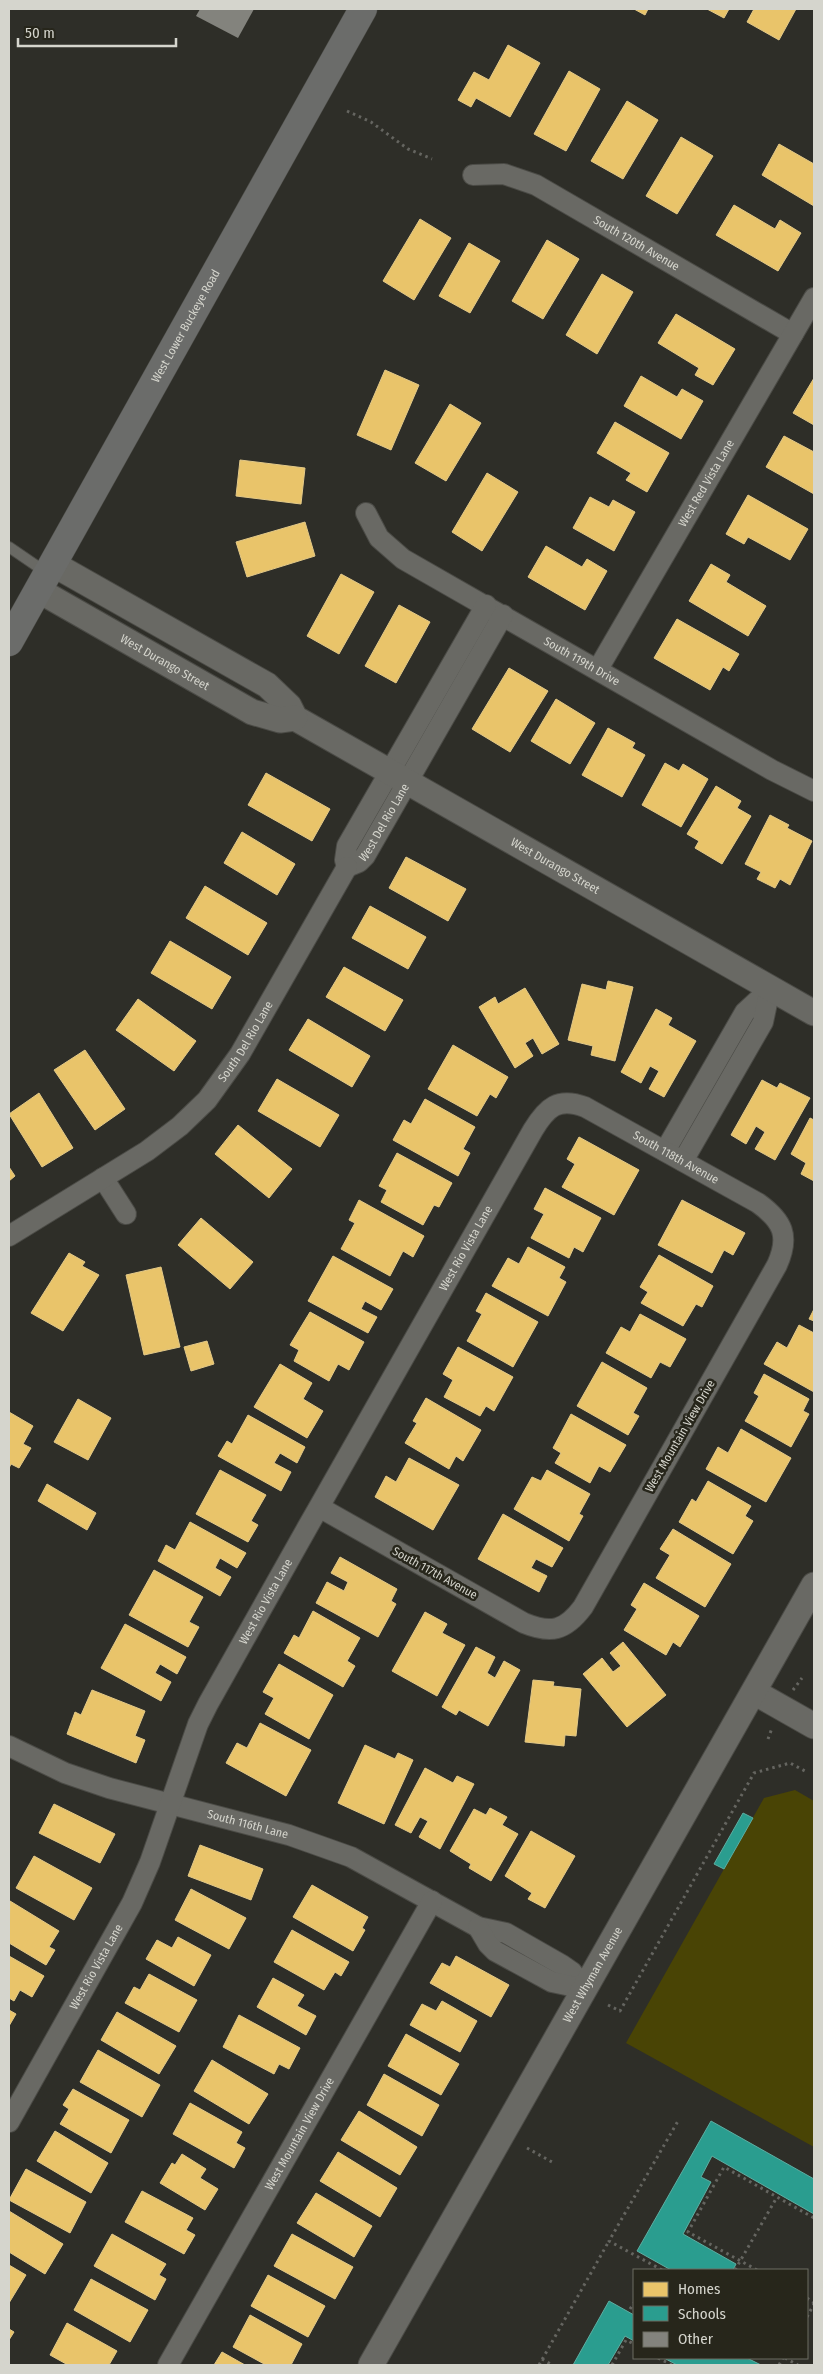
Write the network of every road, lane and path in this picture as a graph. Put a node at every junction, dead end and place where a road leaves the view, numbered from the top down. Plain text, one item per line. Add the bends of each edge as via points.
1 (363, 9) edge
2 (347, 110) dead end
3 (432, 160) dead end
4 (473, 175) dead end
5 (814, 298) edge
6 (793, 334) junction
7 (366, 513) dead end
8 (9, 547) edge
9 (46, 575) junction
10 (495, 610) junction
11 (9, 642) edge
12 (598, 669) junction
13 (398, 777) junction
14 (814, 790) edge
15 (347, 867) joint
16 (770, 989) junction
17 (814, 1013) edge
18 (561, 1102) joint
19 (665, 1151) junction
20 (683, 1161) junction
21 (102, 1178) junction
22 (126, 1214) dead end
23 (782, 1230) joint
24 (9, 1236) edge
25 (319, 1507) junction
26 (814, 1585) edge
27 (555, 1629) joint
28 (754, 1692) junction
29 (814, 1726) edge
30 (9, 1746) edge
31 (805, 1771) dead end
32 (170, 1805) junction
33 (432, 1901) junction
34 (585, 1989) junction
35 (608, 2005) dead end
36 (678, 2121) dead end
37 (9, 2122) edge
38 (527, 2148) dead end
39 (552, 2162) dead end
40 (776, 2197) junction
41 (814, 2218) edge
42 (609, 2241) junction
43 (740, 2261) junction
44 (654, 2268) edge
45 (736, 2269) edge
46 (755, 2269) edge
47 (814, 2303) edge
48 (633, 2305) edge
49 (630, 2310) dead end
50 (808, 2315) edge
51 (633, 2344) edge
52 (542, 2359) junction
53 (786, 2359) edge
54 (168, 2365) edge
55 (371, 2365) edge
56 (539, 2365) edge
57 (552, 2365) edge
58 (612, 2365) edge
59 (798, 2365) edge

1 - 9 main road, West Lower Buckeye Road
2 - 3 path via 371,122 408,149
4 - 6 street, South 120th Avenue via 504,174 536,185
5 - 6 street, West Red Vista Lane
6 - 12 street, West Red Vista Lane
7 - 10 street, South 119th Drive via 379,538 391,550
8 - 9 lane
9 - 11 main road, West Lower Buckeye Road
9 - 13 street, West Durango Street via 252,712 280,720 295,718
10 - 12 street, South 119th Drive
10 - 13 street, West Del Rio Lane
12 - 14 street, South 119th Drive via 772,770
13 - 15 street, West Del Rio Lane via 365,856 360,862
13 - 16 street, West Durango Street
15 - 21 street, South Del Rio Lane via 219,1085 180,1126
16 - 17 street, West Durango Street
16 - 19 street via 746,1012
16 - 20 street via 763,1022
18 - 19 street, South 118th Avenue via 585,1106
18 - 25 street, West Rio Vista Lane via 550,1109 533,1130
19 - 20 street, South 118th Avenue
20 - 23 street, South 118th Avenue via 758,1204 777,1220
21 - 22 street
21 - 24 street, South Del Rio Lane
23 - 27 street, West Mountain View Drive via 784,1242 777,1265 607,1564 575,1617
25 - 27 street, South 117th Avenue via 524,1623
25 - 32 street, West Rio Vista Lane via 208,1704
26 - 28 street, West Whyman Avenue
28 - 29 street
28 - 34 street, West Whyman Avenue
30 - 32 street, South 116th Lane via 79,1778
31 - 35 path via 790,1763 754,1773 620,2011
32 - 33 street, South 116th Lane via 331,1849 370,1866
32 - 37 street, West Rio Vista Lane via 132,1903
33 - 34 street, South 116th Lane via 478,1927 506,1933 562,1964
33 - 54 street, West Mountain View Drive
34 - 55 street, West Whyman Avenue
36 - 42 path
38 - 39 path
40 - 41 path
40 - 43 path
40 - 43 path via 724,2167 688,2232
42 - 44 path
42 - 52 path
43 - 45 path
43 - 46 path
47 - 50 path
48 - 49 path
51 - 58 path via 626,2340
52 - 56 path
52 - 57 path
53 - 59 path

